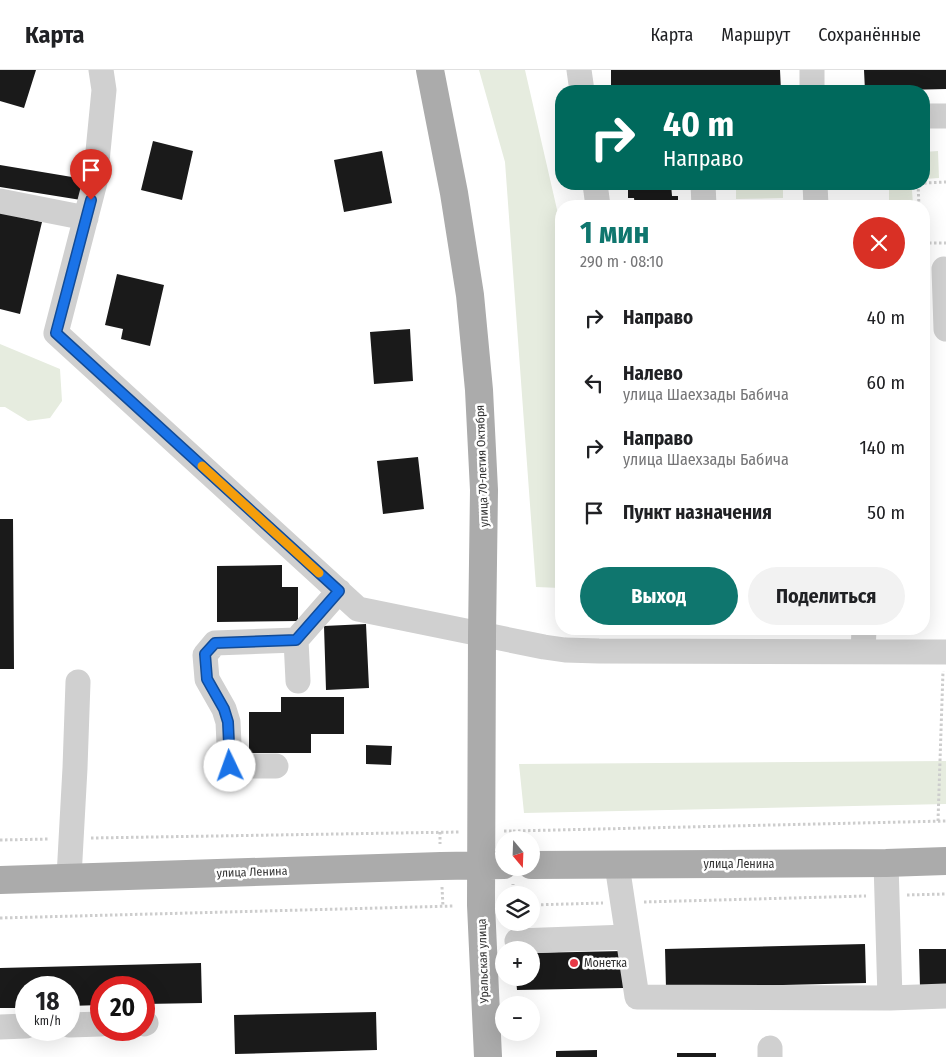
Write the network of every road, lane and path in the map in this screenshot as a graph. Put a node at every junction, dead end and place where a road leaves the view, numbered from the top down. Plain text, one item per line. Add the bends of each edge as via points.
1 (102, 70) edge
2 (430, 70) edge
3 (579, 70) edge
4 (812, 70) edge
5 (581, 85) edge
6 (812, 85) edge
7 (930, 116) edge
8 (946, 116) edge
9 (930, 182) edge
10 (946, 182) edge
11 (815, 197) edge
12 (0, 200) edge
13 (790, 200) edge
14 (86, 218) junction
15 (930, 243) edge
16 (946, 243) edge
17 (938, 270) edge
18 (946, 329) edge
19 (339, 591) junction
20 (482, 635) junction
21 (296, 640) junction
22 (864, 640) edge
23 (945, 652) edge
24 (298, 681) dead end
25 (78, 682) dead end
26 (276, 766) dead end
27 (938, 821) junction
28 (946, 821) edge
29 (503, 831) edge
30 (513, 831) edge
31 (440, 832) junction
32 (463, 832) dead end
33 (71, 839) junction
34 (0, 840) edge
35 (440, 847) dead end
36 (946, 861) edge
37 (886, 863) junction
38 (617, 865) junction
39 (540, 868) edge
40 (495, 870) edge
41 (505, 876) edge
42 (69, 878) junction
43 (0, 880) edge
44 (442, 886) dead end
45 (946, 894) edge
46 (887, 895) junction
47 (622, 902) junction
48 (540, 904) edge
49 (454, 906) dead end
50 (443, 907) junction
51 (0, 918) edge
52 (627, 937) junction
53 (517, 941) dead end
54 (946, 996) edge
55 (890, 998) junction
56 (15, 1026) edge
57 (0, 1027) edge
58 (488, 1057) edge

1 - 14 street via 104,90 96,182
2 - 20 main road, улица 70-летия Октября via 470,295 479,390 484,490
3 - 5 street
4 - 6 street
7 - 8 street
9 - 10 path
11 - 13 path
12 - 14 street
14 - 19 street via 56,333
15 - 16 path
17 - 18 street
19 - 20 street via 358,609
19 - 21 street
20 - 22 street via 579,651
20 - 29 main road, улица 70-летия Октября
21 - 24 street
21 - 26 street via 215,643 205,654 207,679 228,722 230,766
22 - 23 street
23 - 27 path
25 - 33 street
27 - 28 path
27 - 30 path
31 - 32 path
31 - 33 path
31 - 35 path
33 - 34 path
33 - 42 street
36 - 37 main road, улица Ленина
37 - 38 main road, улица Ленина
37 - 46 street
38 - 39 main road, улица Ленина
38 - 47 street
40 - 42 main road, улица Ленина
41 - 58 main road, Уральская улица via 482,948
42 - 43 main road, улица Ленина
44 - 50 path
45 - 46 path
46 - 47 path
46 - 55 street
47 - 48 path
47 - 52 street
49 - 50 path
50 - 51 path
52 - 53 street
52 - 55 street via 638,997
54 - 55 street
56 - 57 street

